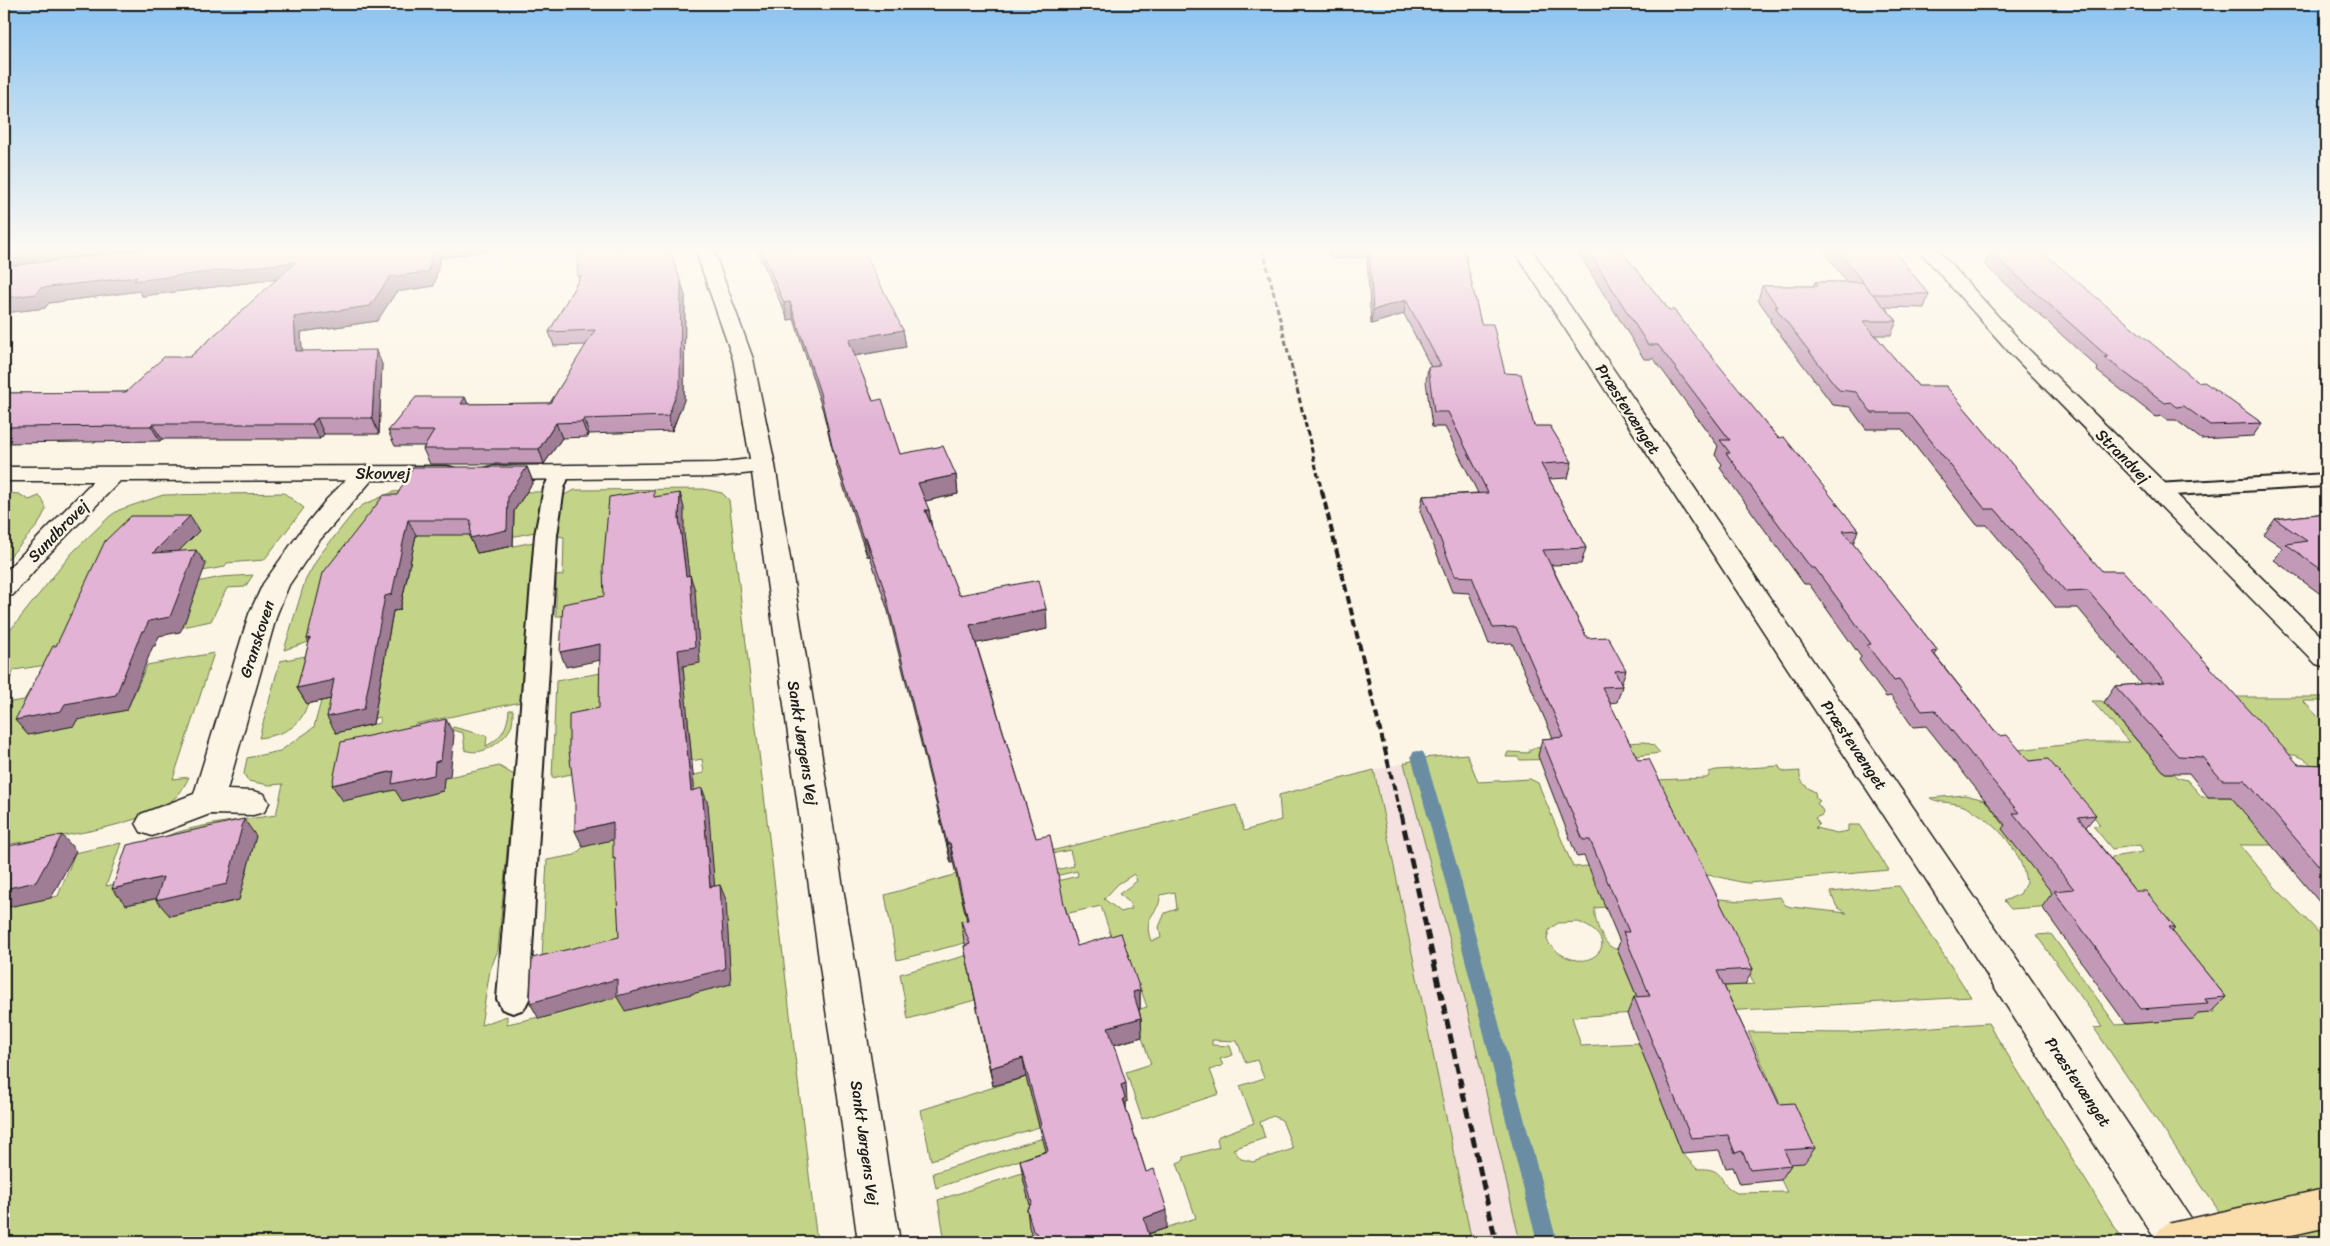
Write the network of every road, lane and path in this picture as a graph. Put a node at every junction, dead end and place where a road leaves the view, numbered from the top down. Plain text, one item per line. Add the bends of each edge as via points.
1 (725, 307) edge
2 (1560, 307) edge
3 (1979, 307) edge
4 (763, 465) junction
5 (560, 473) junction
6 (4, 474) edge
7 (113, 474) junction
8 (366, 474) junction
9 (2326, 480) edge
10 (2156, 490) junction
11 (4, 589) edge
12 (2326, 657) edge
13 (208, 802) junction
14 (253, 803) dead end
15 (152, 823) dead end
16 (513, 999) dead end
17 (2326, 1208) edge
18 (879, 1242) edge
19 (2174, 1242) edge
20 (2182, 1242) edge

1 - 4 street, Sankt Jørgens Vej via 743,359
2 - 20 street, Præstevænget via 1995,956
3 - 10 street, Strandvej
4 - 5 street, Skovvej via 716,470
4 - 18 street, Sankt Jørgens Vej
5 - 8 street, Skovvej
5 - 16 lane via 554,488 546,535
6 - 7 street, Skovvej
7 - 8 street, Skovvej
7 - 11 street, Sundbrovej
8 - 13 street, Granskoven via 336,504 276,584 263,614
9 - 10 lane
10 - 12 street, Strandvej
13 - 14 street
13 - 15 street
17 - 19 main road, bridge

